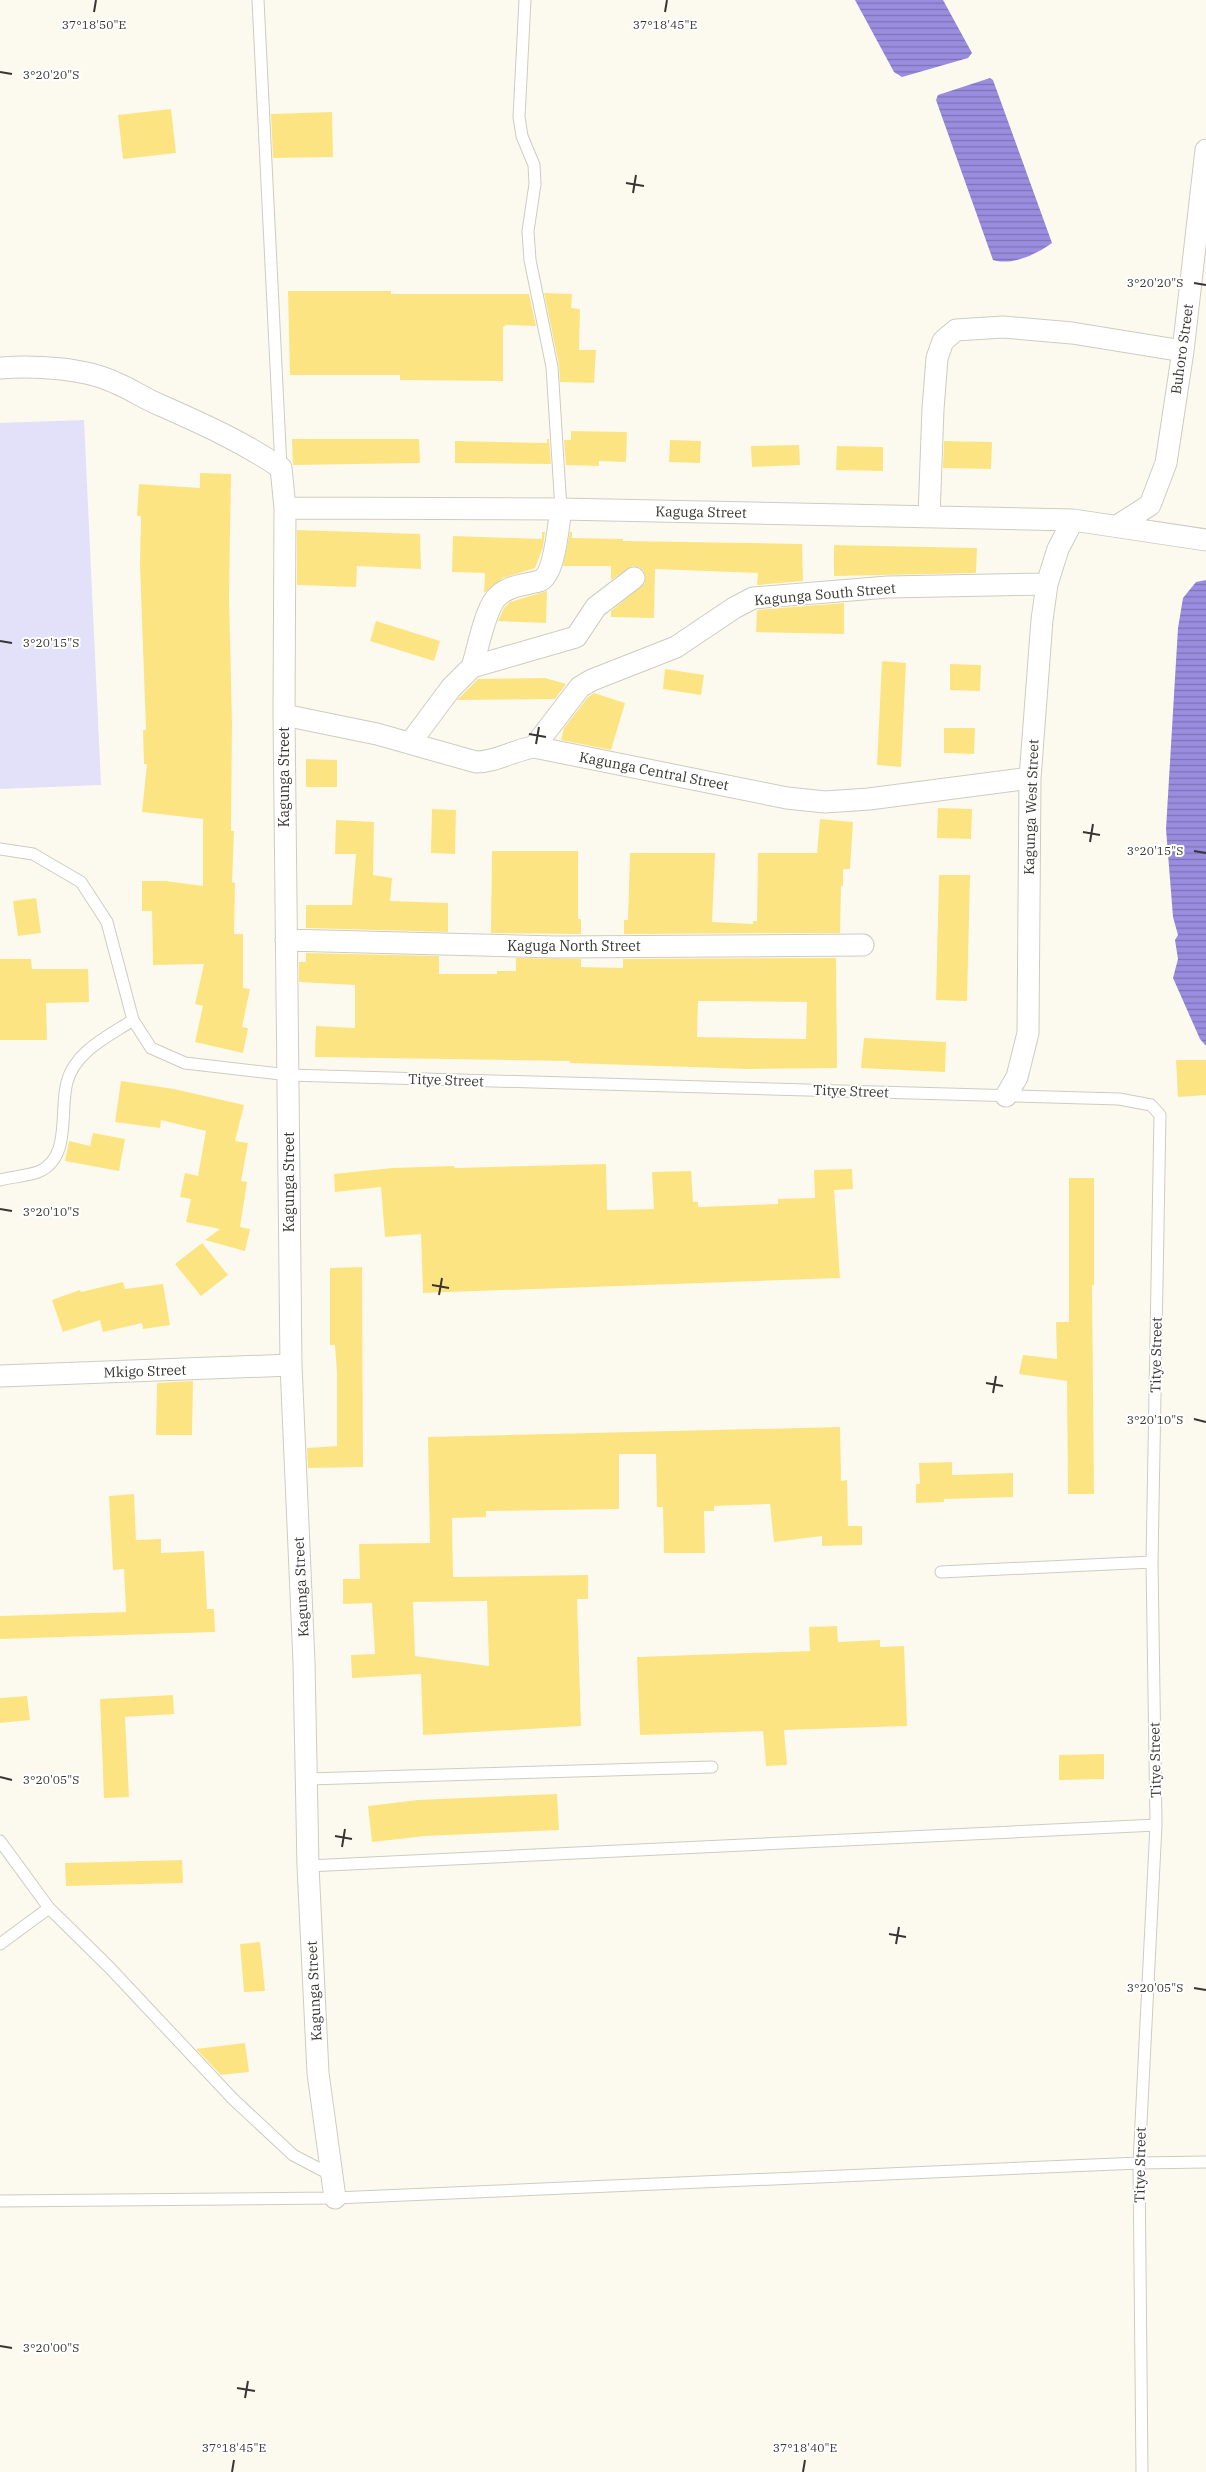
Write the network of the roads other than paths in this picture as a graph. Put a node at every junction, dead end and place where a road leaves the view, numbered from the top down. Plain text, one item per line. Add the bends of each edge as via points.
1 (258, 0) edge
2 (525, 0) edge
3 (1206, 150) edge
4 (1183, 351) junction
5 (0, 368) edge
6 (281, 468) junction
7 (285, 508) junction
8 (561, 510) junction
9 (929, 517) junction
10 (1073, 520) junction
11 (1117, 526) junction
12 (1206, 540) edge
13 (634, 578) dead end
14 (1047, 584) junction
15 (472, 667) junction
16 (284, 715) junction
17 (410, 743) junction
18 (534, 747) junction
19 (1030, 778) junction
20 (0, 849) edge
21 (286, 940) junction
22 (863, 944) dead end
23 (133, 1020) junction
24 (289, 1075) junction
25 (1006, 1096) junction
26 (0, 1180) edge
27 (290, 1365) junction
28 (0, 1376) edge
29 (1152, 1562) junction
30 (941, 1572) dead end
31 (712, 1767) dead end
32 (308, 1779) junction
33 (1156, 1824) junction
34 (0, 1841) edge
35 (308, 1866) junction
36 (49, 1908) junction
37 (0, 1944) edge
38 (1206, 2162) edge
39 (1139, 2163) junction
40 (333, 2176) junction
41 (335, 2198) junction
42 (0, 2201) edge
43 (1142, 2472) edge

1 - 6 lane
2 - 8 lane via 519,116 522,136 534,165 535,184 528,231 530,260 552,367
3 - 4 street, Buhoro Street
4 - 9 street via 1003,327 956,330 943,341 937,358
4 - 11 street, Buhoro Street via 1166,463 1150,505
5 - 6 street via 65,369 114,382 221,432
6 - 7 street, Kagunga Street
7 - 8 street, Kaguga Street
7 - 16 street, Kagunga Street
8 - 9 street, Kaguga Street
8 - 15 street via 549,573 541,580 512,587 497,596
9 - 10 street, Kaguga Street
10 - 11 street, Kaguga Street
10 - 14 street, Kagunga West Street via 1058,549
11 - 12 street, Kaguga Street
13 - 15 street via 596,606 576,637
14 - 18 street, Kagunga South Street via 888,587 753,598 676,647 580,687
14 - 19 street, Kagunga West Street
15 - 17 street via 451,688
16 - 17 street, Kagunga Central Street
16 - 21 street, Kagunga Street
17 - 18 street, Kagunga Central Street via 476,762 488,762 515,750
18 - 19 street, Kagunga Central Street via 787,798 826,802
19 - 25 street, Kagunga West Street via 1028,1033 1017,1077
20 - 23 lane, Titye Street via 33,854 81,882 107,922
21 - 22 street, Kaguga North Street via 556,947
21 - 24 street, Kagunga Street
23 - 24 lane, Titye Street via 151,1048 185,1063
23 - 26 lane via 89,1048 67,1081 61,1139 54,1161 38,1172
24 - 25 lane, Titye Street
24 - 27 street, Kagunga Street
25 - 29 lane, Titye Street via 1135,1100 1151,1105 1160,1115
27 - 28 street, Mkigo Street
27 - 32 street, Kagunga Street
29 - 30 lane
29 - 33 lane, Titye Street
31 - 32 lane
32 - 35 street, Kagunga Street
33 - 35 lane
33 - 39 lane, Titye Street
34 - 36 lane
35 - 40 street, Kagunga Street via 318,2073
36 - 37 lane
36 - 40 lane via 233,2100 293,2154
38 - 39 lane
39 - 41 lane
39 - 43 lane, Titye Street
40 - 41 street, Kagunga Street
41 - 42 lane

